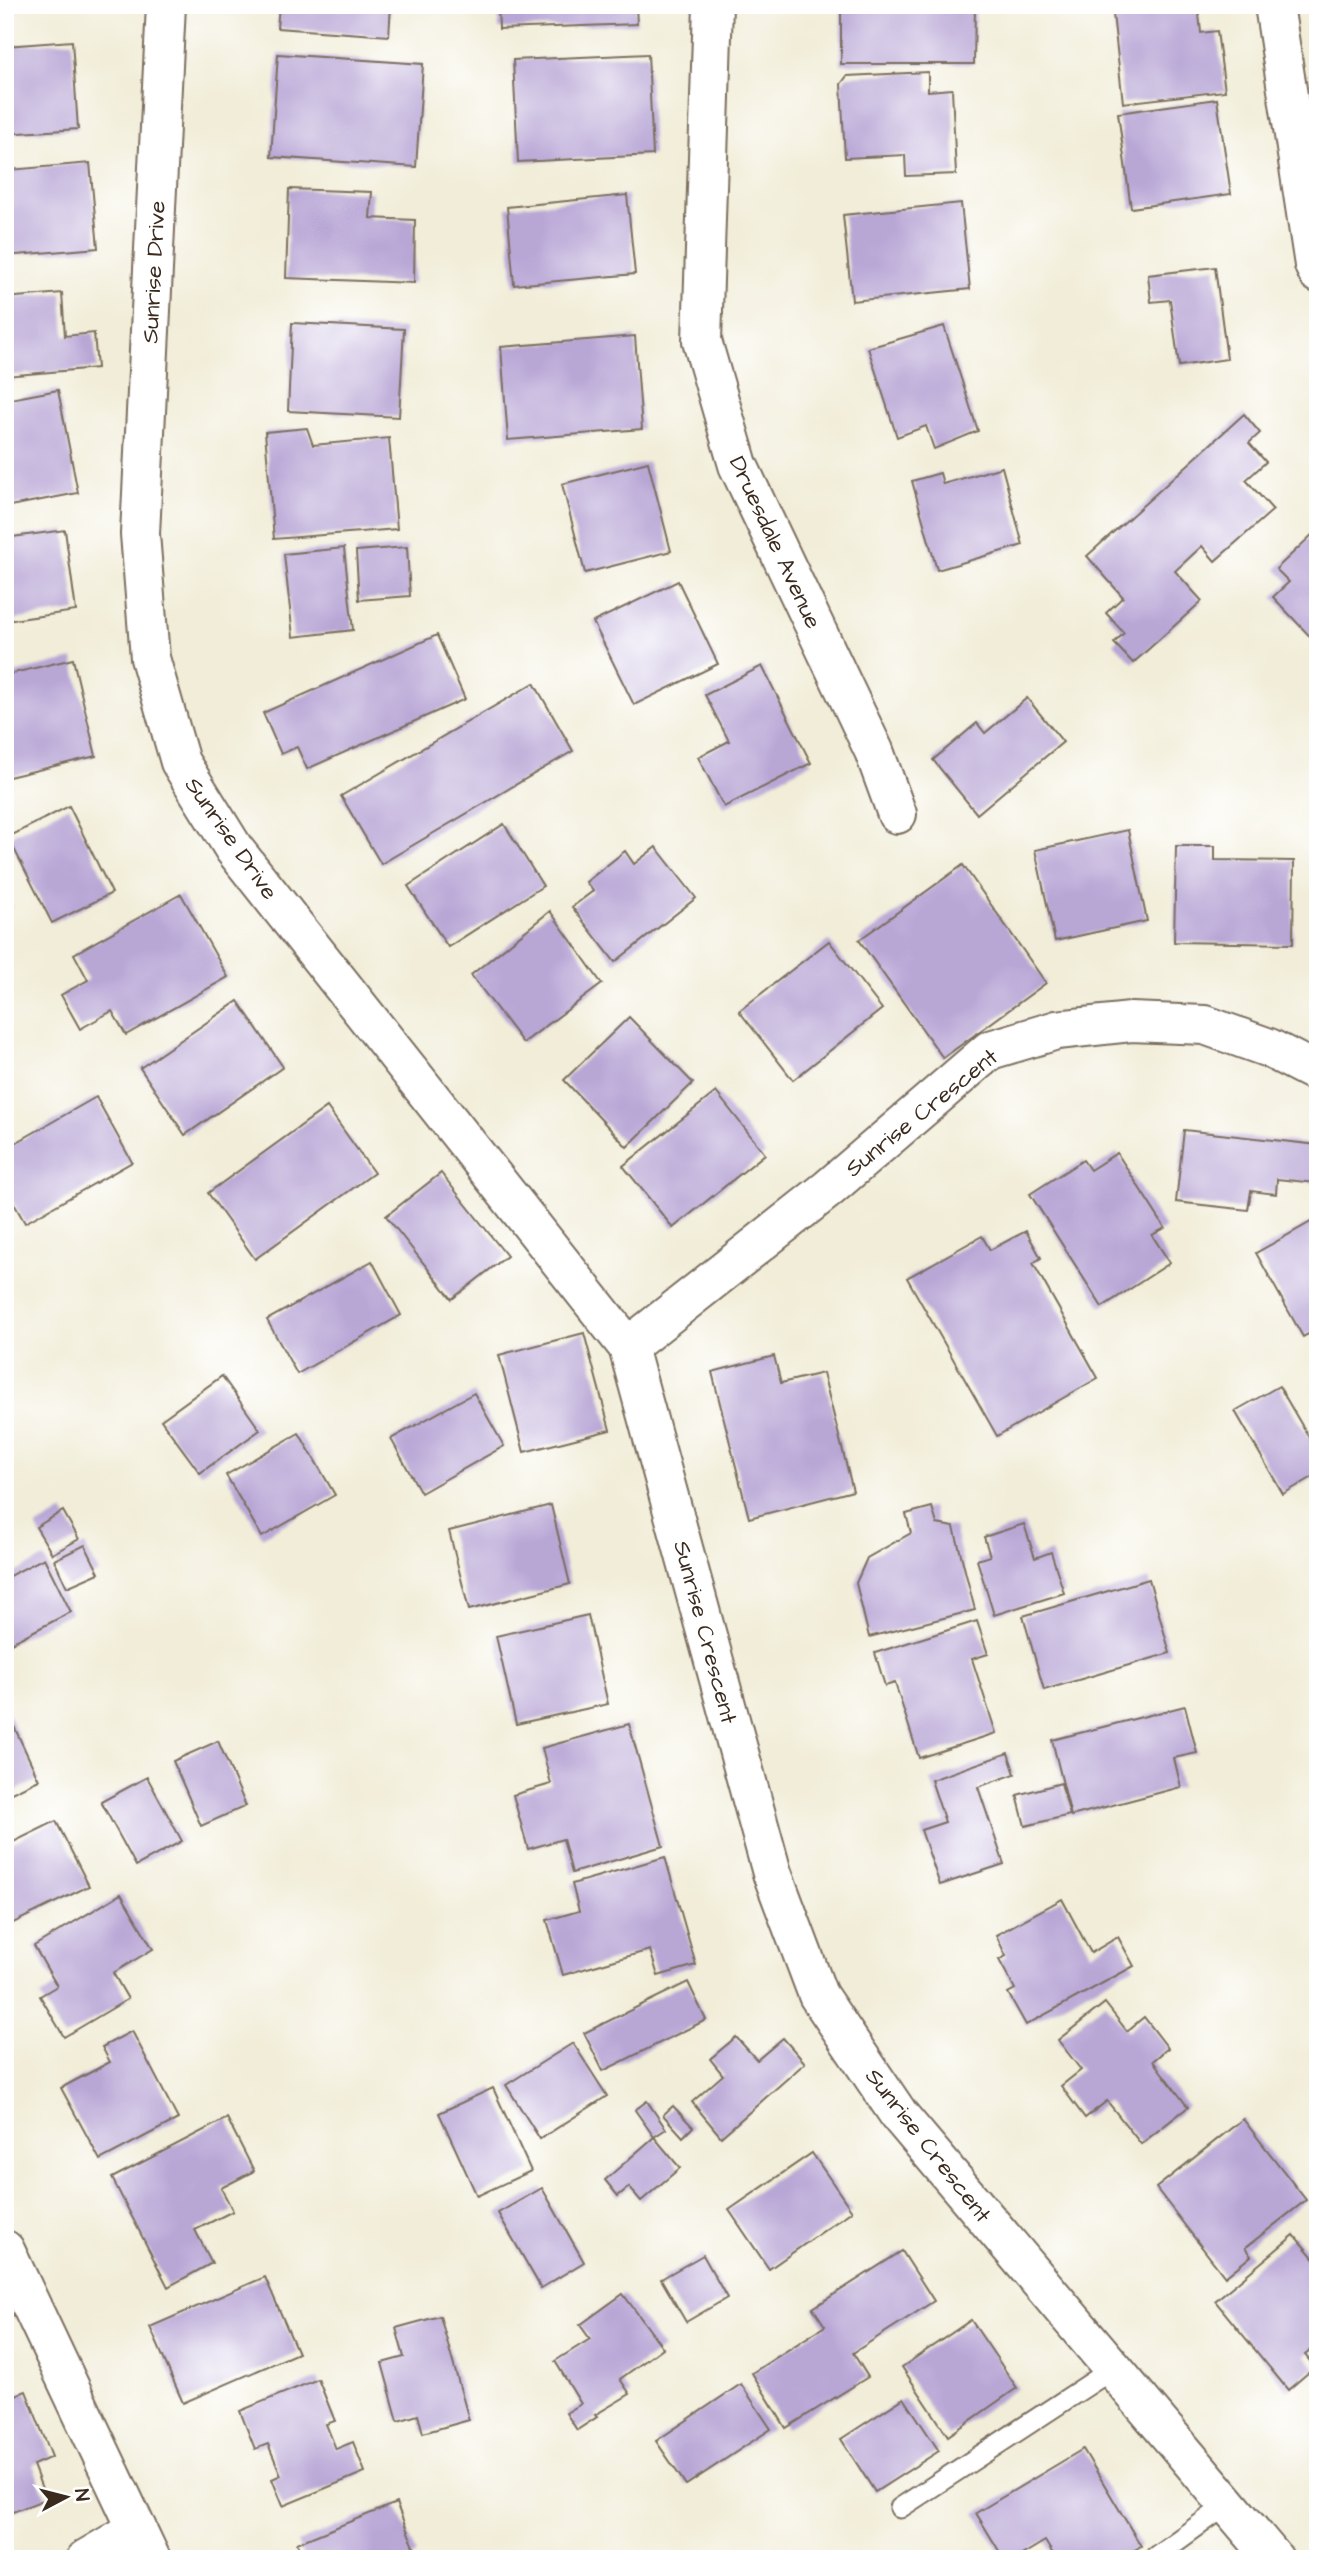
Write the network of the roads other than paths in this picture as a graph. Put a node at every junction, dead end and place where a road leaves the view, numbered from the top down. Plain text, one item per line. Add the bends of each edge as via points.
1 (166, 5) edge
2 (713, 5) edge
3 (1274, 5) edge
4 (1318, 273) edge
5 (897, 814) dead end
6 (1318, 1073) edge
7 (628, 1347) junction
8 (5, 2250) edge
9 (1114, 2368) junction
10 (1228, 2504) junction
11 (900, 2508) dead end
12 (144, 2544) edge
13 (86, 2559) edge
14 (1152, 2559) edge
15 (1274, 2559) edge

1 - 7 street, Sunrise Drive via 140,534 150,658 180,762 234,849
2 - 5 street, Druesdale Avenue via 702,341 738,465 874,751
3 - 4 street
6 - 7 street, Sunrise Crescent via 1269,1048 1205,1026 1131,1022 1057,1030 990,1050 828,1188
7 - 9 street, Sunrise Crescent via 772,1873 818,1995 899,2115
8 - 12 street
9 - 10 street, Sunrise Crescent
9 - 11 lane
10 - 14 lane
10 - 15 street, Sunrise Crescent
12 - 13 street

